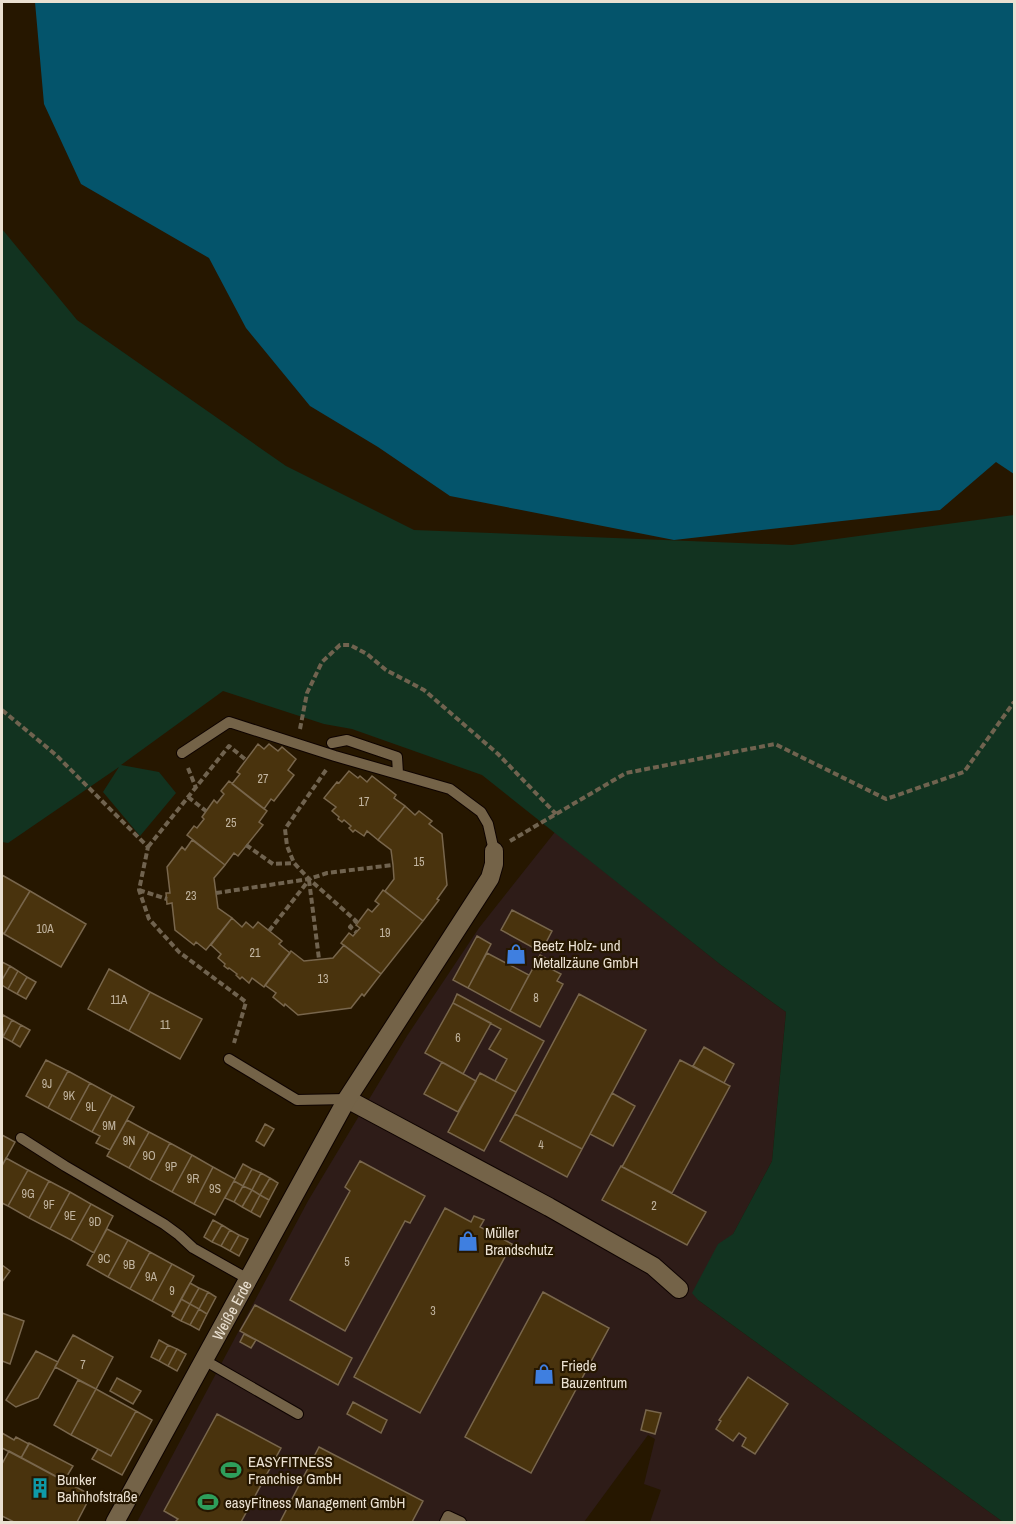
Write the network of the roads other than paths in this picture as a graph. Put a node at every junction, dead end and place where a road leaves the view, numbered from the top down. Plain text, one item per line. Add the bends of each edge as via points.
1 (332, 743) dead end
2 (182, 753) dead end
3 (398, 773) junction
4 (494, 851) joint
5 (229, 1059) road end
6 (347, 1099) junction
7 (21, 1138) dead end
8 (248, 1279) junction
9 (679, 1289) dead end
10 (204, 1360) junction
11 (298, 1414) dead end
12 (115, 1522) edge
13 (445, 1522) edge
14 (461, 1522) edge

1 - 3 lane via 347,740 397,757
2 - 3 lane via 229,722
3 - 4 lane via 450,789 481,812
4 - 6 street, Weiße Erde via 490,878
5 - 6 lane via 297,1100
6 - 8 street, Weiße Erde
6 - 9 street via 653,1266
7 - 8 lane
8 - 10 street, Weiße Erde
10 - 11 lane
10 - 12 street, Weiße Erde
13 - 14 lane via 448,1516

